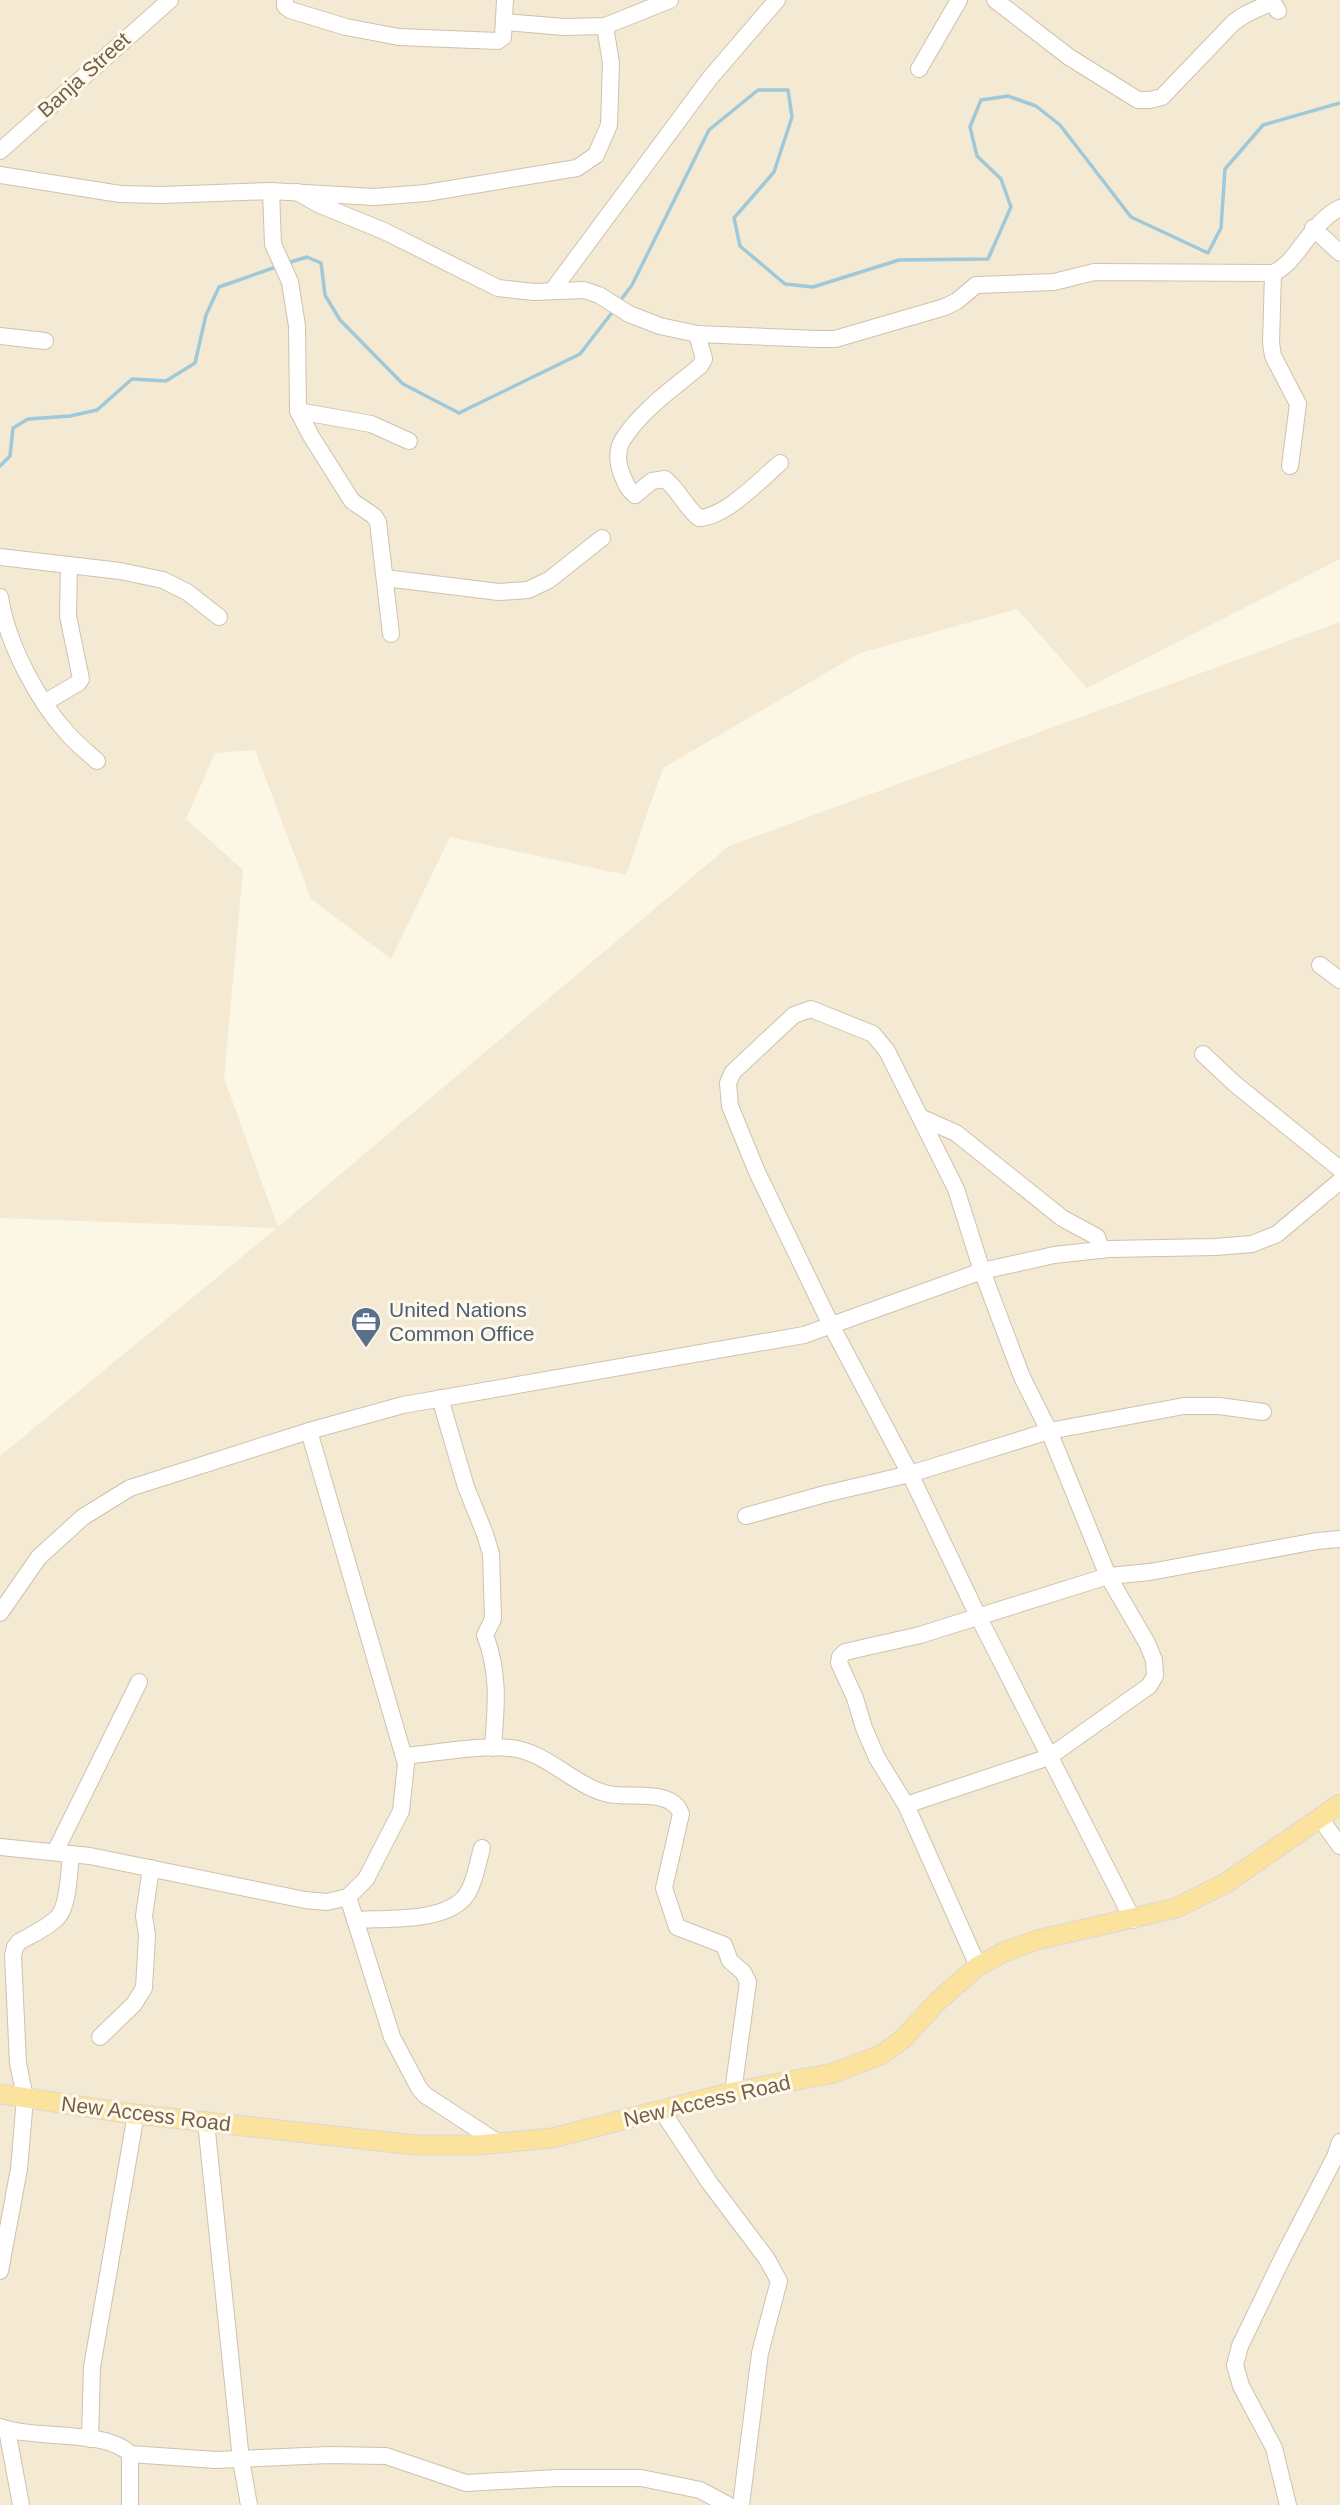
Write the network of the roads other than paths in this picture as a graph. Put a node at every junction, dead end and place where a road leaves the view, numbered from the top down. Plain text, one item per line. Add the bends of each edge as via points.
1 (170, 0) edge
2 (285, 0) edge
3 (505, 0) edge
4 (670, 0) edge
5 (777, 0) edge
6 (959, 0) edge
7 (995, 0) edge
8 (1278, 12) dead end
9 (505, 22) junction
10 (605, 26) junction
11 (919, 69) dead end
12 (0, 151) edge
13 (0, 175) edge
14 (271, 191) junction
15 (297, 192) junction
16 (1340, 208) edge
17 (1313, 228) junction
18 (1340, 254) edge
19 (1273, 273) junction
20 (552, 291) junction
21 (697, 334) junction
22 (0, 336) edge
23 (45, 341) dead end
24 (299, 411) junction
25 (409, 441) dead end
26 (780, 463) dead end
27 (1290, 466) dead end
28 (602, 538) dead end
29 (0, 557) edge
30 (69, 565) junction
31 (384, 578) junction
32 (0, 597) edge
33 (219, 617) dead end
34 (391, 634) dead end
35 (44, 703) junction
36 (97, 761) dead end
37 (1320, 965) dead end
38 (1340, 980) edge
39 (1203, 1054) dead end
40 (920, 1117) junction
41 (1340, 1169) edge
42 (1340, 1181) edge
43 (1101, 1250) junction
44 (982, 1271) junction
45 (831, 1325) junction
46 (440, 1398) junction
47 (1263, 1412) dead end
48 (309, 1431) junction
49 (1049, 1431) junction
50 (910, 1474) junction
51 (746, 1516) dead end
52 (1340, 1539) edge
53 (1108, 1576) junction
54 (0, 1613) edge
55 (978, 1616) junction
56 (139, 1682) dead end
57 (493, 1748) junction
58 (404, 1756) junction
59 (1049, 1757) junction
60 (1340, 1804) edge
61 (906, 1805) junction
62 (1320, 1818) junction
63 (1340, 1846) edge
64 (0, 1847) edge
65 (482, 1848) dead end
66 (63, 1853) junction
67 (151, 1868) junction
68 (348, 1897) junction
69 (355, 1920) junction
70 (1133, 1920) junction
71 (978, 1966) junction
72 (100, 2037) dead end
73 (733, 2092) junction
74 (0, 2094) edge
75 (25, 2098) junction
76 (662, 2112) junction
77 (136, 2114) junction
78 (206, 2122) junction
79 (1340, 2142) edge
80 (500, 2144) junction
81 (0, 2271) edge
82 (4, 2428) edge
83 (90, 2439) junction
84 (130, 2454) junction
85 (241, 2460) junction
86 (21, 2505) edge
87 (130, 2505) edge
88 (249, 2505) edge
89 (729, 2505) edge
90 (741, 2505) edge
91 (1288, 2505) edge

1 - 12 street, Banja Street
2 - 9 street via 290,10 399,37 498,41
3 - 9 street
4 - 10 street
5 - 20 street via 719,67
6 - 11 street
7 - 8 street via 1069,57 1138,100 1162,97 1246,13 1270,3
9 - 10 street
10 - 15 street via 611,63 609,125 596,155 577,168 426,193 374,197
13 - 14 street via 120,194
14 - 15 street
14 - 24 street via 273,244 290,282 298,326
15 - 20 street via 498,288
16 - 17 street
17 - 18 street
17 - 19 street via 1286,266
19 - 21 street via 1094,272 1054,282 976,285 945,307 835,339
19 - 27 street via 1273,356 1298,404
20 - 21 street via 583,290 629,314
21 - 26 street via 704,359 700,366 646,413 622,442 620,470 631,492 638,494 652,481 665,479 689,510 699,518 709,518
22 - 23 street
24 - 25 street via 371,424
24 - 31 street via 352,501 378,522
28 - 31 street via 549,580 528,590 499,592
29 - 30 street
30 - 33 street via 163,580
30 - 35 street via 68,616 81,678
31 - 34 street
32 - 35 street via 10,635
35 - 36 street
37 - 38 street
39 - 41 street
40 - 43 street via 956,1133 1062,1217 1097,1237
40 - 44 street via 956,1189
40 - 45 street via 887,1051 873,1034 811,1009 794,1015 733,1072 728,1083 730,1106 757,1172
42 - 43 street via 1277,1234 1252,1244
43 - 44 street
44 - 45 street
44 - 49 street via 1022,1377
45 - 46 street via 774,1342
45 - 50 street
46 - 48 street
46 - 57 street via 491,1554 493,1619 485,1635 494,1659 497,1694
47 - 49 street via 1184,1406
48 - 54 street via 130,1488 83,1517 39,1557
48 - 58 street
49 - 50 street
49 - 53 street
50 - 51 street
50 - 55 street
52 - 53 street
53 - 55 street
53 - 59 street via 1147,1643 1155,1676 1149,1686
55 - 59 street
55 - 61 street via 840,1657 877,1758
56 - 66 street
57 - 58 street
57 - 73 street via 526,1752 607,1794 671,1800 678,1806 681,1814 664,1888 677,1927 724,1945 730,1961 748,1982
58 - 68 street via 401,1811 366,1879
59 - 61 street
59 - 70 street
60 - 62 main road, New Access Road
61 - 71 street
62 - 63 street
62 - 70 main road, New Access Road via 1226,1883 1176,1908
64 - 66 street
65 - 69 street via 469,1892 449,1911
66 - 67 street
66 - 75 street via 65,1904 57,1918 19,1942 13,1956 18,2063
67 - 68 street via 305,1900 327,1902
67 - 72 street via 144,1916 144,1988
68 - 69 street
69 - 80 street via 392,2038 419,2088
70 - 71 main road, New Access Road via 1037,1940
71 - 73 main road, New Access Road via 903,2039 881,2054 833,2073
73 - 76 main road, New Access Road
74 - 75 main road, New Access Road
75 - 77 main road, New Access Road
75 - 81 street via 19,2169
76 - 80 main road, New Access Road via 552,2138
76 - 90 street via 779,2281 760,2353
77 - 78 main road, New Access Road
77 - 83 street via 92,2367
78 - 80 main road, New Access Road via 415,2146
78 - 85 street
79 - 91 street via 1240,2346 1235,2365 1241,2386 1274,2448
82 - 83 street
82 - 86 street
83 - 84 street via 116,2444
84 - 85 street
84 - 87 street
85 - 88 street
85 - 89 street via 386,2456 467,2483 641,2478 700,2490

